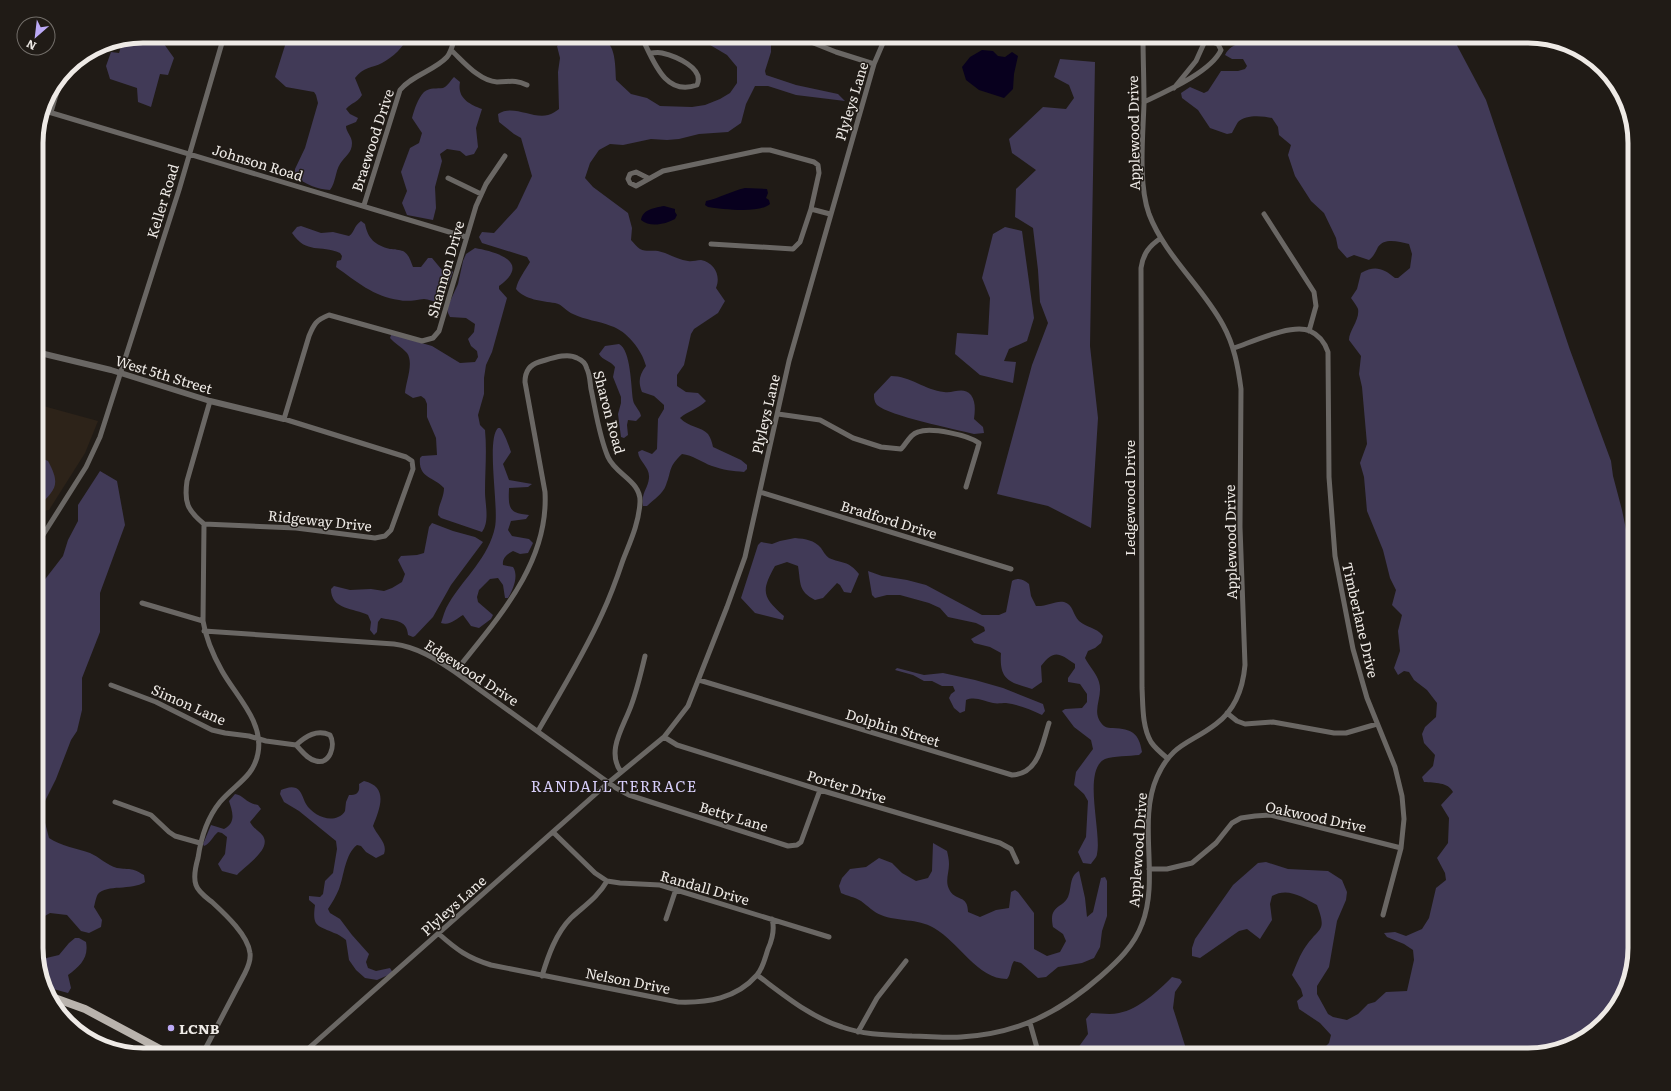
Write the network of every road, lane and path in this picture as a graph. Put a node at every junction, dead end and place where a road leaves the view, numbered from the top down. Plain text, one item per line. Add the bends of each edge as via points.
1 (222, 43) edge
2 (453, 43) edge
3 (645, 43) edge
4 (814, 43) edge
5 (883, 43) edge
6 (1143, 43) edge
7 (1204, 43) edge
8 (1215, 43) edge
9 (451, 50) junction
10 (650, 53) junction
11 (874, 64) junction
12 (527, 85) dead end
13 (1174, 88) junction
14 (56, 94) edge
15 (1144, 102) junction
16 (51, 112) joint
17 (189, 154) junction
18 (505, 156) dead end
19 (448, 178) dead end
20 (648, 178) dead end
21 (481, 194) junction
22 (364, 205) junction
23 (811, 209) junction
24 (830, 214) junction
25 (1264, 214) dead end
26 (466, 237) junction
27 (1161, 238) junction
28 (711, 244) dead end
29 (1309, 331) junction
30 (1234, 348) junction
31 (43, 354) edge
32 (120, 373) junction
33 (210, 401) junction
34 (778, 414) junction
35 (284, 420) junction
36 (966, 487) dead end
37 (760, 492) junction
38 (204, 524) junction
39 (43, 535) edge
40 (1011, 569) dead end
41 (142, 603) dead end
42 (203, 621) junction
43 (204, 631) junction
44 (645, 656) dead end
45 (455, 672) junction
46 (699, 680) junction
47 (111, 685) dead end
48 (1227, 713) junction
49 (1049, 723) dead end
50 (1377, 724) junction
51 (538, 731) junction
52 (664, 737) junction
53 (258, 739) junction
54 (296, 745) junction
55 (1167, 758) junction
56 (621, 772) junction
57 (608, 783) junction
58 (820, 790) junction
59 (116, 802) dead end
60 (554, 833) junction
61 (200, 843) junction
62 (1401, 848) junction
63 (1018, 862) dead end
64 (1149, 869) junction
65 (606, 881) junction
66 (676, 889) junction
67 (1383, 915) dead end
68 (666, 918) dead end
69 (772, 919) junction
70 (439, 934) junction
71 (829, 937) dead end
72 (906, 961) dead end
73 (757, 975) junction
74 (542, 976) junction
75 (57, 999) edge
76 (1030, 1023) junction
77 (858, 1032) junction
78 (158, 1048) edge
79 (206, 1048) edge
80 (309, 1048) edge
81 (1037, 1048) edge

1 - 17 street, Keller Road
2 - 9 street
3 - 10 street
4 - 11 street
5 - 11 street, Plyleys Lane
6 - 15 street, Applewood Drive
7 - 13 street via 1196,61
8 - 13 street via 1221,50 1213,61
9 - 12 street via 485,79 496,82 513,80
9 - 22 street, Braewood Drive via 446,57 406,83 400,90
10 - 10 street via 664,79 680,87 697,85 699,75 688,64 661,52
11 - 24 street, Plyleys Lane
13 - 15 street
14 - 16 street
15 - 27 street, Applewood Drive via 1143,178 1149,213
16 - 17 street, Johnson Road
17 - 22 street, Johnson Road
17 - 32 street, Keller Road
18 - 21 street, Shannon Drive
19 - 21 street
20 - 23 street via 677,167 770,150 818,165 819,173
21 - 26 street, Shannon Drive
22 - 26 street, Johnson Road
23 - 24 street
23 - 28 street via 800,242 793,249
24 - 34 street, Plyleys Lane via 789,361
25 - 29 street via 1314,292 1316,306
26 - 35 street, Shannon Drive via 439,331 433,338 422,341 335,316 328,315 319,319 309,336
27 - 30 street, Applewood Drive via 1222,324
27 - 55 street, Ledgewood Drive via 1148,249 1141,268 1142,688 1144,719 1150,741
29 - 30 street via 1301,329 1280,332
29 - 50 street, Timberlane Drive via 1319,336 1328,352 1329,477 1335,556 1353,649
30 - 48 street, Applewood Drive via 1241,388 1240,527 1245,665 1243,682
31 - 32 street, West 5th Street
32 - 33 street, West 5th Street
32 - 39 street, Keller Road via 100,437 86,467
33 - 35 street, West 5th Street
33 - 38 street via 185,494 187,505 194,516
34 - 36 street via 820,420 853,438 895,450 901,449 912,435 923,431 954,434 974,440 979,443
34 - 37 street, Plyleys Lane
35 - 38 street, Ridgeway Drive via 412,461 413,469 391,530 385,536 375,538 296,528
37 - 40 street, Bradford Drive
37 - 46 street, Plyleys Lane via 745,557
38 - 42 street
41 - 42 street
42 - 43 street
43 - 45 street, Edgewood Drive via 404,645 424,653
43 - 53 street via 223,672 247,710
44 - 56 street via 631,706 616,741 615,759
45 - 51 street, Edgewood Drive
45 - 51 street, Sharon Road via 515,594 541,540 546,507 545,492 524,382 526,373 532,364 538,362 564,356 577,357 587,368 598,424 608,457 612,465 634,484 640,501 633,532 602,615
46 - 49 street, Dolphin Street via 1012,775 1024,774 1034,766
46 - 52 street, Plyleys Lane via 688,706
47 - 53 street, Simon Lane via 156,702 212,730
48 - 50 street via 1245,724 1272,722 1334,733 1352,732
48 - 55 street, Applewood Drive via 1218,723 1181,745
50 - 62 street, Timberlane Drive via 1395,766 1402,796 1404,819
51 - 57 street, Edgewood Drive
52 - 56 street, Plyleys Lane
52 - 58 street, Porter Drive via 677,745
53 - 54 street, Simon Lane
53 - 61 street via 258,752 252,770 214,810
54 - 54 street via 310,758 321,762 329,757 333,740 330,735 320,732 310,735
55 - 64 street, Applewood Drive via 1151,796
56 - 57 street, Plyleys Lane
57 - 58 street, Betty Lane via 645,802 792,846 801,842
57 - 60 street, Plyleys Lane
58 - 63 street, Porter Drive via 1000,843 1011,849
59 - 61 street via 151,815 175,836
60 - 65 street
60 - 70 street, Plyleys Lane
61 - 79 street via 195,871 196,884 204,896 233,923 248,944 250,953 245,973
62 - 64 street, Oakwood Drive via 1270,816 1255,816 1241,818 1232,823 1206,854 1192,863 1167,869
62 - 67 street, Timberlane Drive
64 - 76 street, Applewood Drive via 1147,910 1130,947 1082,992 1051,1013
65 - 66 street, Randall Drive via 660,885
65 - 74 street via 599,893 570,919 562,930
66 - 68 street
66 - 69 street, Randall Drive
69 - 71 street, Randall Drive
69 - 73 street, Nelson Drive via 770,944
70 - 74 street, Nelson Drive via 456,949 478,961
70 - 80 street, Plyleys Lane
72 - 77 street via 877,998
73 - 74 street, Nelson Drive via 744,987 730,994 714,1001 700,1003 678,1002
73 - 77 street, Applewood Drive via 822,1020
75 - 78 main road via 84,1009
76 - 77 street, Applewood Drive via 991,1034 959,1038
76 - 81 street

